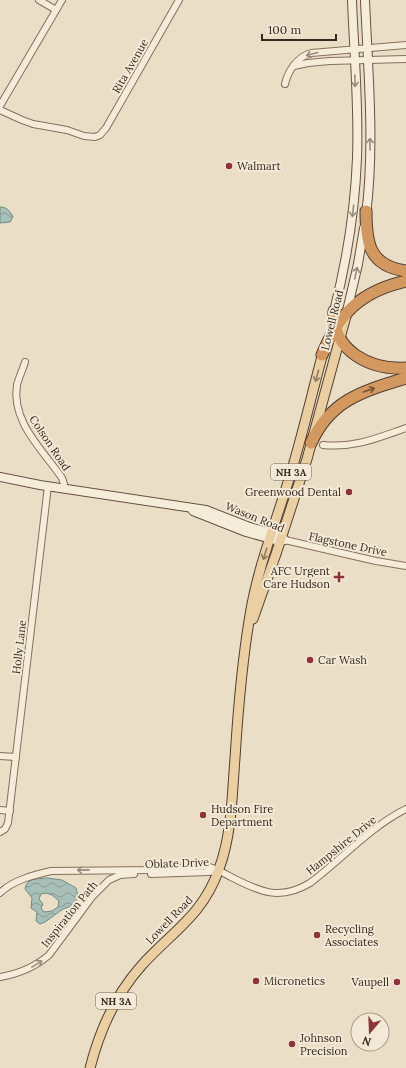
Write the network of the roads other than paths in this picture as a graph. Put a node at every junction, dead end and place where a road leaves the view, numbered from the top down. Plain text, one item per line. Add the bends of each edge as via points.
1 (39, 0) edge
2 (62, 0) edge
3 (179, 0) edge
4 (352, 0) edge
5 (365, 0) edge
6 (56, 10) junction
7 (406, 46) edge
8 (367, 48) junction
9 (354, 49) junction
10 (406, 59) edge
11 (354, 61) junction
12 (368, 61) junction
13 (293, 67) junction
14 (285, 84) dead end
15 (0, 106) edge
16 (0, 110) edge
17 (366, 210) junction
18 (406, 271) edge
19 (406, 281) edge
20 (334, 311) junction
21 (347, 311) junction
22 (335, 328) junction
23 (340, 339) junction
24 (322, 355) junction
25 (25, 362) dead end
26 (406, 368) edge
27 (406, 378) edge
28 (406, 428) edge
29 (311, 443) junction
30 (323, 445) dead end
31 (0, 477) edge
32 (48, 486) junction
33 (63, 488) junction
34 (271, 536) junction
35 (282, 540) junction
36 (406, 566) edge
37 (247, 633) junction
38 (0, 756) edge
39 (16, 757) junction
40 (406, 809) edge
41 (0, 810) edge
42 (10, 811) junction
43 (0, 832) edge
44 (109, 870) junction
45 (219, 870) junction
46 (109, 880) junction
47 (0, 893) edge
48 (0, 977) edge
49 (90, 1068) edge

1 - 6 street
2 - 6 street
3 - 16 street, Rita Avenue via 100,135 84,136 33,124
4 - 9 main road, Lowell Road / NH 3A
5 - 8 main road, Lowell Road / NH 3A
6 - 15 street
7 - 8 street
8 - 9 street
8 - 12 main road, Lowell Road / NH 3A
9 - 11 main road, Lowell Road / NH 3A
9 -> 13 street via 310,53
10 - 12 street
11 - 12 street
11 - 13 street via 316,62
11 -> 20 main road, Lowell Road / NH 3A via 357,139 355,194 346,260
17 -> 12 main road, Lowell Road / NH 3A via 370,155
13 - 14 street
17 - 18 highway via 368,239 374,255 386,266
21 -> 17 main road, Lowell Road / NH 3A via 358,264
19 - 21 highway via 376,291
20 - 22 highway
20 - 24 main road, Lowell Road / NH 3A
21 - 22 highway
21 - 23 main road, Lowell Road / NH 3A
22 - 23 highway
22 - 24 highway
23 - 26 highway via 366,362 384,367
23 - 29 main road, Lowell Road / NH 3A
24 -> 34 main road, Lowell Road / NH 3A
25 - 33 street, Colson Road via 18,385 20,414 27,429 62,478
29 -> 27 highway via 324,422 346,401 364,391
28 - 30 street via 358,444
29 - 35 main road, Lowell Road / NH 3A
31 - 32 main road, Wason Road
32 - 33 main road, Wason Road
32 - 39 street, Holly Lane
33 - 34 main road, Wason Road via 206,510
34 - 35 main road, Wason Road
34 -> 37 main road, Lowell Road / NH 3A via 254,593
35 - 36 street, Flagstone Drive
35 - 37 main road, Lowell Road / NH 3A
37 - 45 main road, Lowell Road / NH 3A via 230,825
38 - 39 street
39 - 42 street, Holly Lane
40 - 45 street, Hampshire Drive via 373,831 310,883 295,890 279,894 261,891
41 - 42 street
42 - 43 street, Holly Lane via 7,826
44 - 45 street, Oblate Drive via 202,866
44 - 46 street
44 -> 47 street, Oblate Drive via 40,873 15,883
45 - 46 street, Oblate Drive via 127,874
45 - 49 main road, Lowell Road / NH 3A via 204,902 195,914 124,986 102,1028
48 -> 46 street, Inspiration Path via 32,967 49,955 92,897

